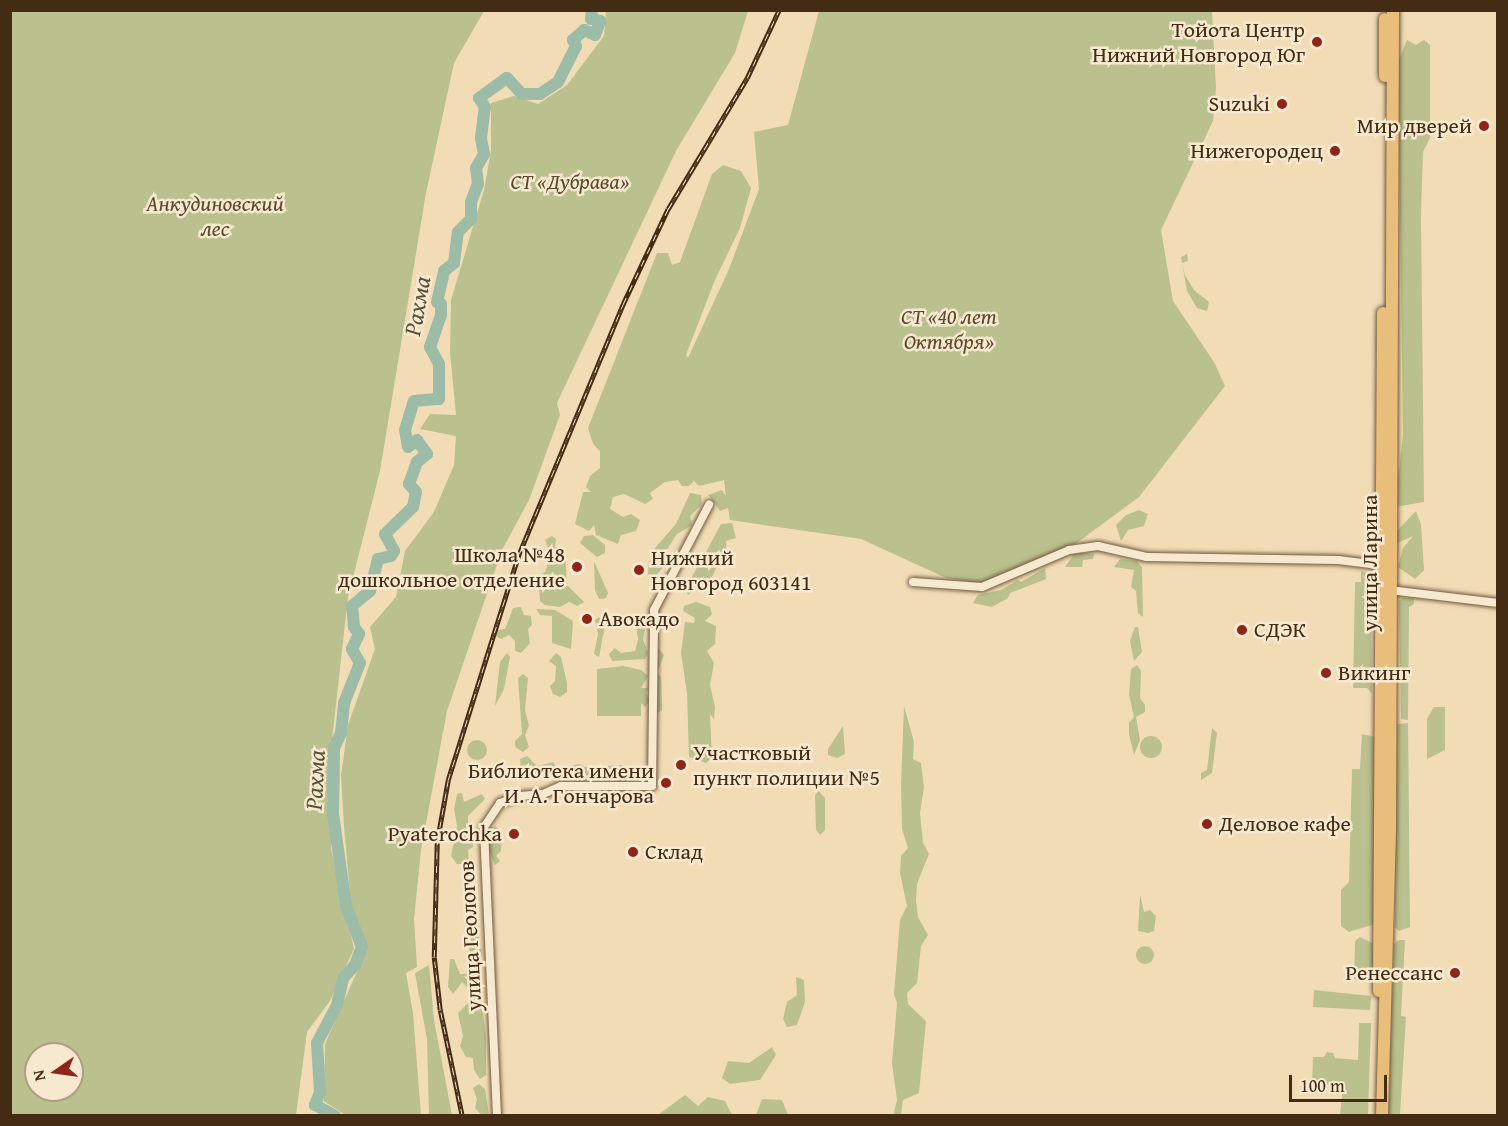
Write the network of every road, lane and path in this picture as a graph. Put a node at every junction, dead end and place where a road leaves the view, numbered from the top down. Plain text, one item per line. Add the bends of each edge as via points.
1 (1385, 10) edge
2 (1393, 10) edge
3 (709, 505) dead end
4 (1379, 565) junction
5 (913, 582) dead end
6 (1385, 590) junction
7 (1497, 603) edge
8 (497, 1116) edge
9 (1376, 1116) edge
10 (1382, 1116) edge

1 - 4 main road, улица Ларина
2 - 6 main road, улица Ларина
3 - 8 street, улица Геологов via 654,610 652,786 561,786 500,803 483,832
4 - 5 street via 1338,560 1148,556 1088,546 981,587
4 - 6 main road, улица Ларина
6 - 7 street
6 - 9 main road, улица Ларина
6 - 10 main road, улица Ларина via 1390,830

